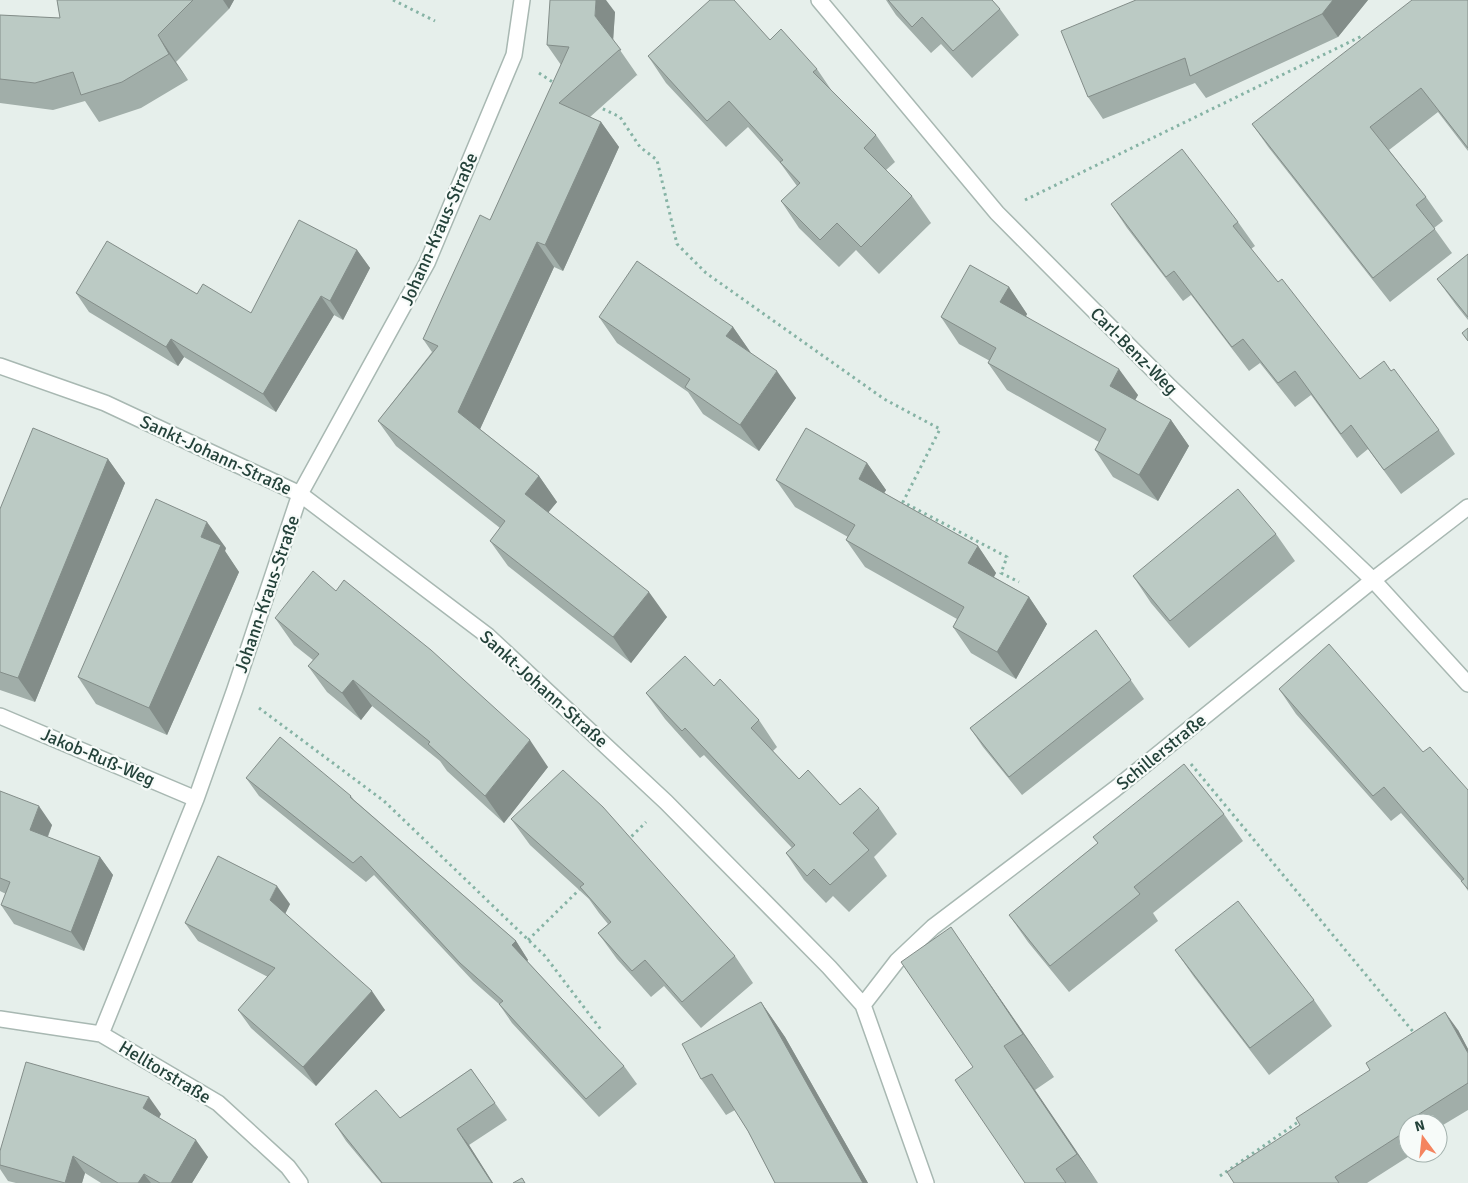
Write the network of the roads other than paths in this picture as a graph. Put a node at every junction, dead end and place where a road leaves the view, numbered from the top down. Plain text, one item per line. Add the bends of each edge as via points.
1 (522, 0) edge
2 (819, 0) edge
3 (0, 366) edge
4 (300, 494) junction
5 (1468, 507) edge
6 (1374, 580) junction
7 (1468, 684) edge
8 (0, 716) edge
9 (196, 799) junction
10 (863, 1005) junction
11 (0, 1019) edge
12 (101, 1034) junction
13 (300, 1183) edge
14 (926, 1183) edge

1 - 4 street, Johann-Kraus-Straße via 514,55 428,262
2 - 6 street, Carl-Benz-Weg via 997,213 1170,388
3 - 4 street, Sankt-Johann-Straße via 105,403
4 - 9 street, Johann-Kraus-Straße
4 - 10 street, Sankt-Johann-Straße via 488,636 666,802
5 - 6 street, Schillerstraße
6 - 7 street, Carl-Benz-Weg
6 - 10 street, Schillerstraße via 1115,789 933,927 897,961
8 - 9 street, Jakob-Ruß-Weg
9 - 12 street, Johann-Kraus-Straße
10 - 14 street, Sankt-Johann-Straße
11 - 12 street, Helltorstraße
12 - 13 street, Helltorstraße via 218,1103 288,1167

